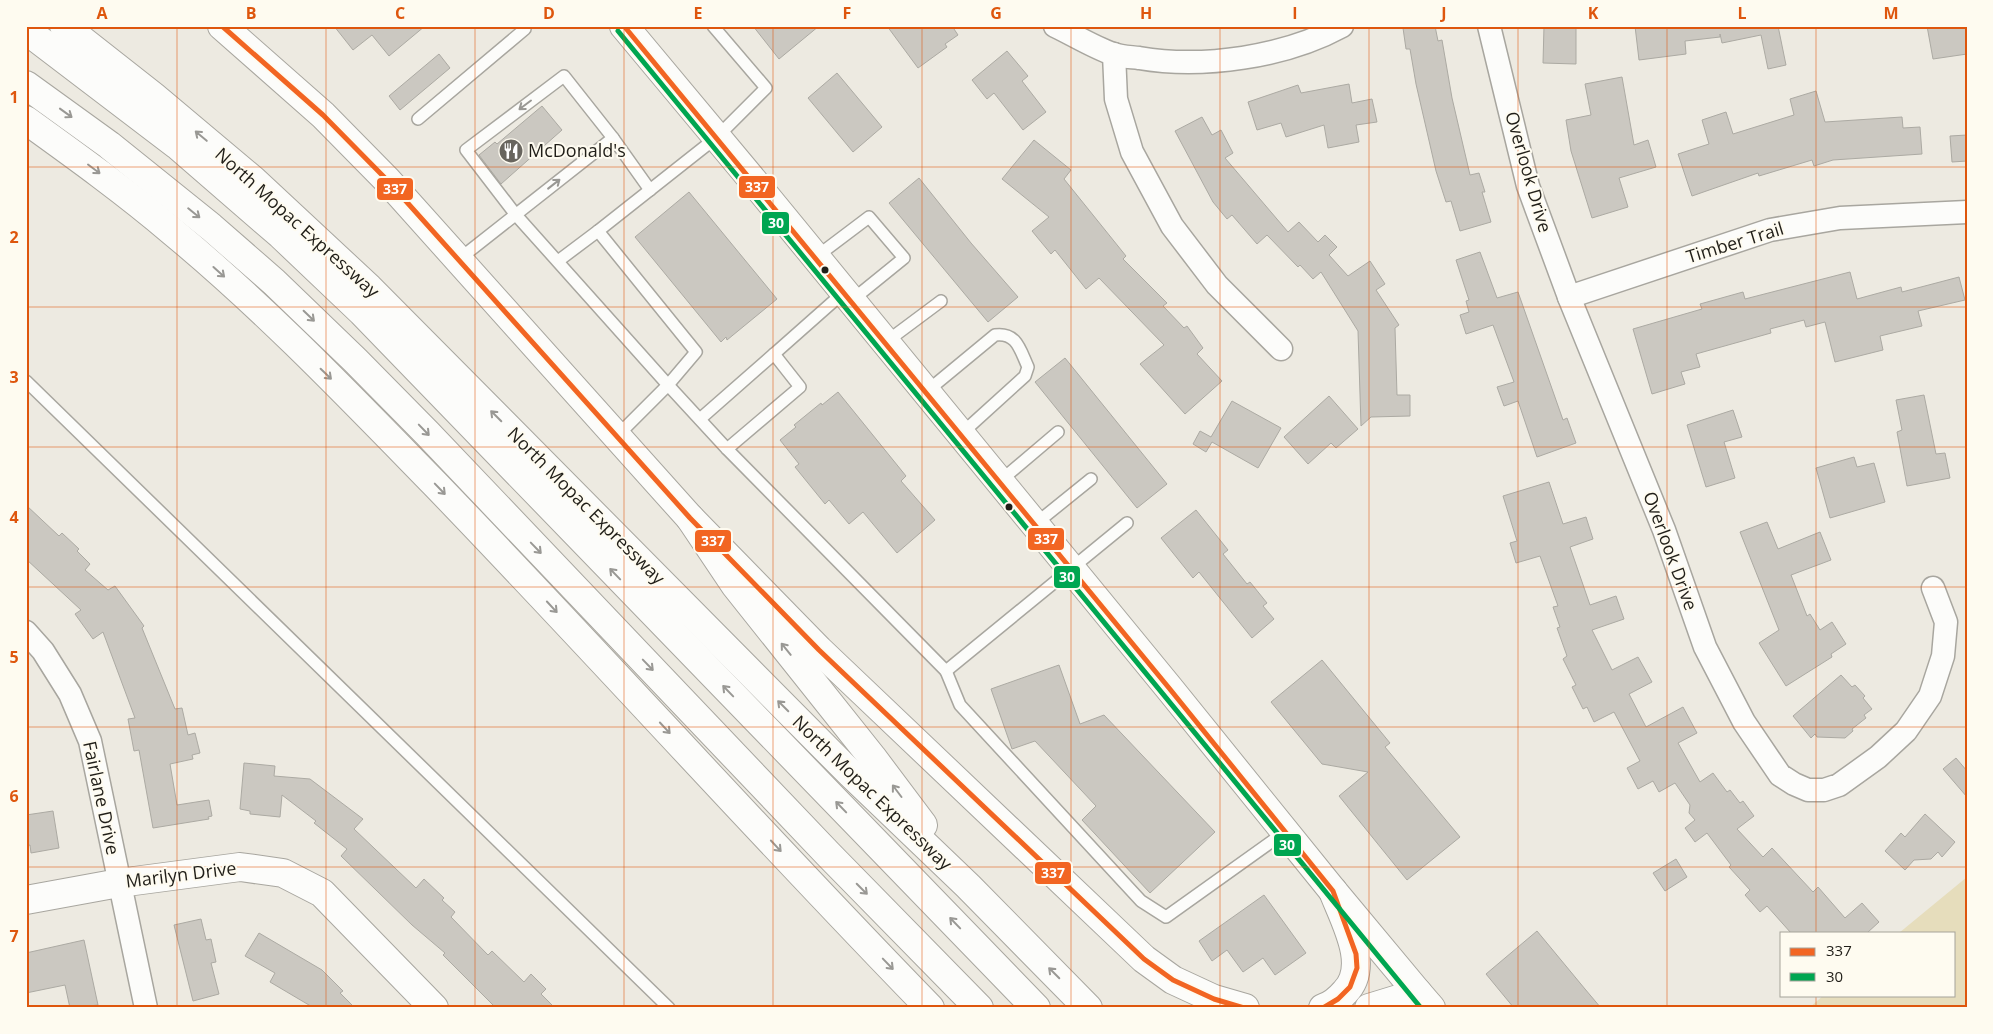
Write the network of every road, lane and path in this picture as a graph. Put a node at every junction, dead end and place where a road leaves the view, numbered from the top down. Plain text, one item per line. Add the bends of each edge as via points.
1 (64, 26) edge
2 (222, 26) edge
3 (525, 26) edge
4 (624, 26) edge
5 (713, 26) edge
6 (1055, 26) edge
7 (1342, 26) edge
8 (1489, 26) edge
9 (26, 30) edge
10 (1114, 54) junction
11 (26, 85) edge
12 (418, 119) dead end
13 (26, 120) edge
14 (717, 137) junction
15 (613, 138) junction
16 (650, 190) junction
17 (1967, 212) edge
18 (516, 214) junction
19 (598, 231) junction
20 (816, 257) junction
21 (458, 260) junction
22 (558, 261) junction
23 (848, 297) junction
24 (1569, 297) junction
25 (941, 301) dead end
26 (886, 343) junction
27 (1281, 349) dead end
28 (774, 354) junction
29 (26, 381) edge
30 (668, 384) junction
31 (926, 392) junction
32 (700, 419) junction
33 (1058, 432) dead end
34 (960, 435) junction
35 (616, 437) junction
36 (728, 449) junction
37 (1091, 479) dead end
38 (999, 482) junction
39 (690, 518) junction
40 (1127, 523) dead end
41 (1034, 525) junction
42 (1071, 570) junction
43 (1933, 588) dead end
44 (26, 632) edge
45 (946, 671) junction
46 (1285, 832) junction
47 (119, 883) junction
48 (968, 886) junction
49 (1333, 891) junction
50 (26, 900) edge
51 (925, 952) junction
52 (989, 958) junction
53 (1424, 1000) edge
54 (146, 1008) edge
55 (434, 1008) edge
56 (669, 1008) edge
57 (930, 1008) edge
58 (968, 1008) edge
59 (978, 1008) edge
60 (1036, 1008) edge
61 (1044, 1008) edge
62 (1088, 1008) edge
63 (1245, 1008) edge
64 (1323, 1008) edge
65 (1369, 1008) edge

48 -> 1 main road, North Mopac Expressway via 851,774 369,288 253,180
2 - 21 main road via 323,115 387,180
3 - 12 lane via 526,29
4 - 14 main road
5 - 14 lane via 766,88
6 - 10 street
7 - 10 street via 1320,38 1268,53 1216,60 1160,62
8 - 24 street, Overlook Drive via 1528,186
52 -> 9 main road via 362,312 177,145
10 - 27 street via 1116,99 1132,152 1172,226 1217,285
11 -> 51 main road via 109,145 211,227 355,360
13 -> 57 main road via 174,232 253,303 366,413
14 - 16 lane
14 - 20 main road
15 - 16 lane
18 -> 15 lane
15 -> 18 lane via 564,76 466,150
16 - 19 lane
17 - 24 street, Timber Trail via 1840,218 1770,230
18 - 21 lane
18 - 22 lane
19 - 22 lane
19 - 30 lane via 696,352
20 - 23 main road
20 - 23 lane via 869,217 904,258
21 - 35 main road
22 - 30 lane
23 - 26 main road
23 - 28 lane
24 - 43 street, Overlook Drive via 1664,530 1704,647 1744,722 1780,775 1808,790 1824,790 1839,784 1878,757 1906,730 1930,696 1943,656 1946,622
25 - 26 lane
26 - 31 main road
28 - 32 lane
28 - 36 lane via 800,388
29 - 56 lane
30 - 32 lane
30 - 35 lane
31 - 34 main road
31 - 34 lane via 995,335 1005,334 1015,339 1028,367 1025,376
32 - 36 lane
33 - 38 lane
34 - 38 main road
35 - 39 main road
36 - 45 lane
37 - 41 lane
38 - 41 main road
48 -> 39 main road via 872,757 735,585
39 - 63 main road via 872,702 1144,959 1173,980
40 - 42 lane
41 - 42 main road
42 - 45 lane
42 - 46 main road
44 - 47 street, Fairlane Drive via 43,651 70,694 90,741
45 - 46 lane via 960,705 1141,901 1166,918
46 - 49 main road
47 - 50 main road, Marilyn Drive
47 - 54 street, Fairlane Drive
47 - 55 main road, Marilyn Drive via 240,867 283,873 322,893
62 -> 48 main road, North Mopac Expressway
49 - 53 main road
49 - 64 main road via 1356,954 1357,968 1350,987
51 - 58 main road
51 - 59 main road
52 - 60 main road
52 - 61 main road
53 - 65 main road

